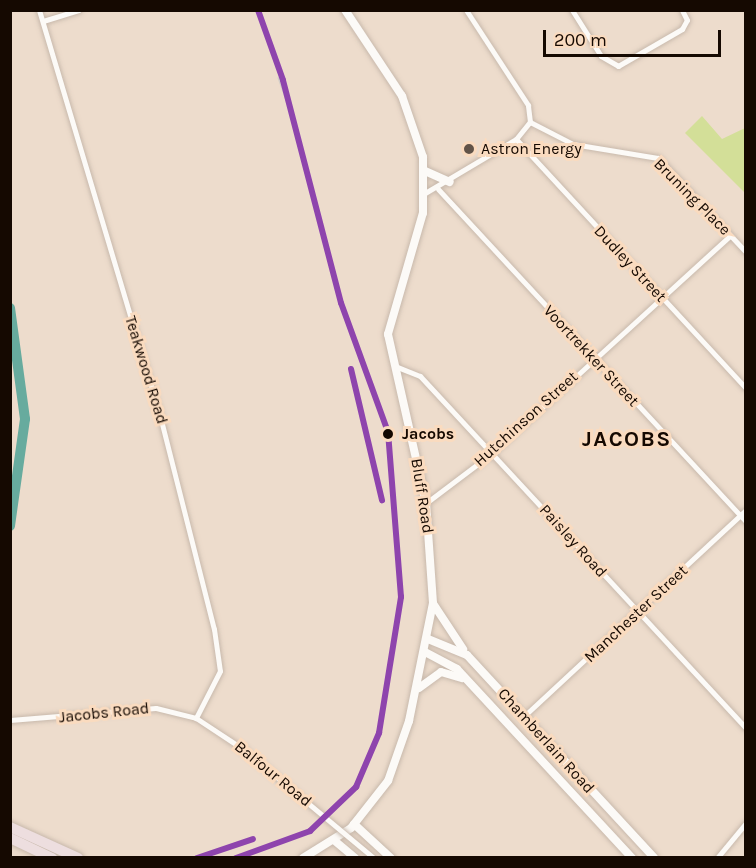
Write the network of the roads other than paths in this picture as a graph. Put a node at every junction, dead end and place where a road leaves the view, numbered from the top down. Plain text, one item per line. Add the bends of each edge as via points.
1 (39, 10) edge
2 (78, 10) edge
3 (345, 10) edge
4 (466, 10) edge
5 (572, 10) edge
6 (682, 10) edge
7 (43, 21) junction
8 (531, 122) junction
9 (516, 139) junction
10 (425, 171) junction
11 (450, 182) junction
12 (438, 189) junction
13 (425, 193) junction
14 (730, 236) junction
15 (746, 252) edge
16 (661, 298) junction
17 (593, 359) junction
18 (395, 366) junction
19 (746, 388) edge
20 (492, 453) junction
21 (426, 503) junction
22 (746, 510) edge
23 (739, 515) junction
24 (746, 522) edge
25 (433, 603) junction
26 (638, 614) junction
27 (428, 639) junction
28 (425, 652) junction
29 (467, 655) junction
30 (468, 681) junction
31 (416, 692) junction
32 (523, 717) junction
33 (196, 718) junction
34 (10, 720) edge
35 (746, 728) edge
36 (746, 823) edge
37 (354, 824) junction
38 (10, 827) edge
39 (10, 838) edge
40 (335, 841) junction
41 (52, 858) edge
42 (78, 858) edge
43 (303, 858) edge
44 (355, 858) edge
45 (374, 858) edge
46 (391, 858) edge
47 (632, 858) edge
48 (654, 858) edge
49 (717, 858) edge

1 - 7 street, Teakwood Road
2 - 7 street
3 - 10 main road, Bluff Road via 402,96
4 - 8 street via 528,105
5 - 6 street via 602,56 618,66 682,29 687,20
7 - 33 street, Teakwood Road via 163,426 214,629 220,672
8 - 9 street
8 - 14 street, Bruning Place via 573,144 658,158
9 - 11 street
9 - 16 street, Dudley Street
10 - 11 main road
10 - 13 main road, Bluff Road
11 - 12 street
12 - 13 street
12 - 17 street, Voortrekker Street
13 - 18 main road, Bluff Road via 389,326
14 - 15 street, Bruning Place
14 - 16 street, Hutchinson Street
16 - 17 street, Hutchinson Street
16 - 19 street, Dudley Street
17 - 20 street, Hutchinson Street
17 - 23 street, Voortrekker Street
18 - 20 street, Paisley Road via 413,370
18 - 21 main road, Bluff Road
20 - 21 street, Hutchinson Street
20 - 26 street, Paisley Road
21 - 25 main road, Bluff Road
22 - 23 street, Manchester Street
23 - 24 street, Voortrekker Street
23 - 26 street, Manchester Street
25 - 27 main road, Bluff Road
25 - 29 main road
26 - 32 street, Manchester Street
26 - 35 street, Paisley Road
27 - 28 main road, Bluff Road
27 - 29 main road, Chamberlain Road
28 - 30 main road, Chamberlain Road via 450,662
28 - 31 main road, Bluff Road
29 - 32 main road, Chamberlain Road
30 - 31 main road via 441,672 426,679
30 - 47 main road, Chamberlain Road
31 - 37 main road, Bluff Road via 388,781
32 - 48 main road, Chamberlain Road
33 - 34 street, Jacobs Road via 145,707
33 - 45 street, Balfour Road, bridge via 243,749
36 - 49 street
37 - 40 main road, Bluff Road
37 - 46 main road
38 - 42 highway
39 - 41 highway
40 - 43 main road, Bluff Road
40 - 44 main road

